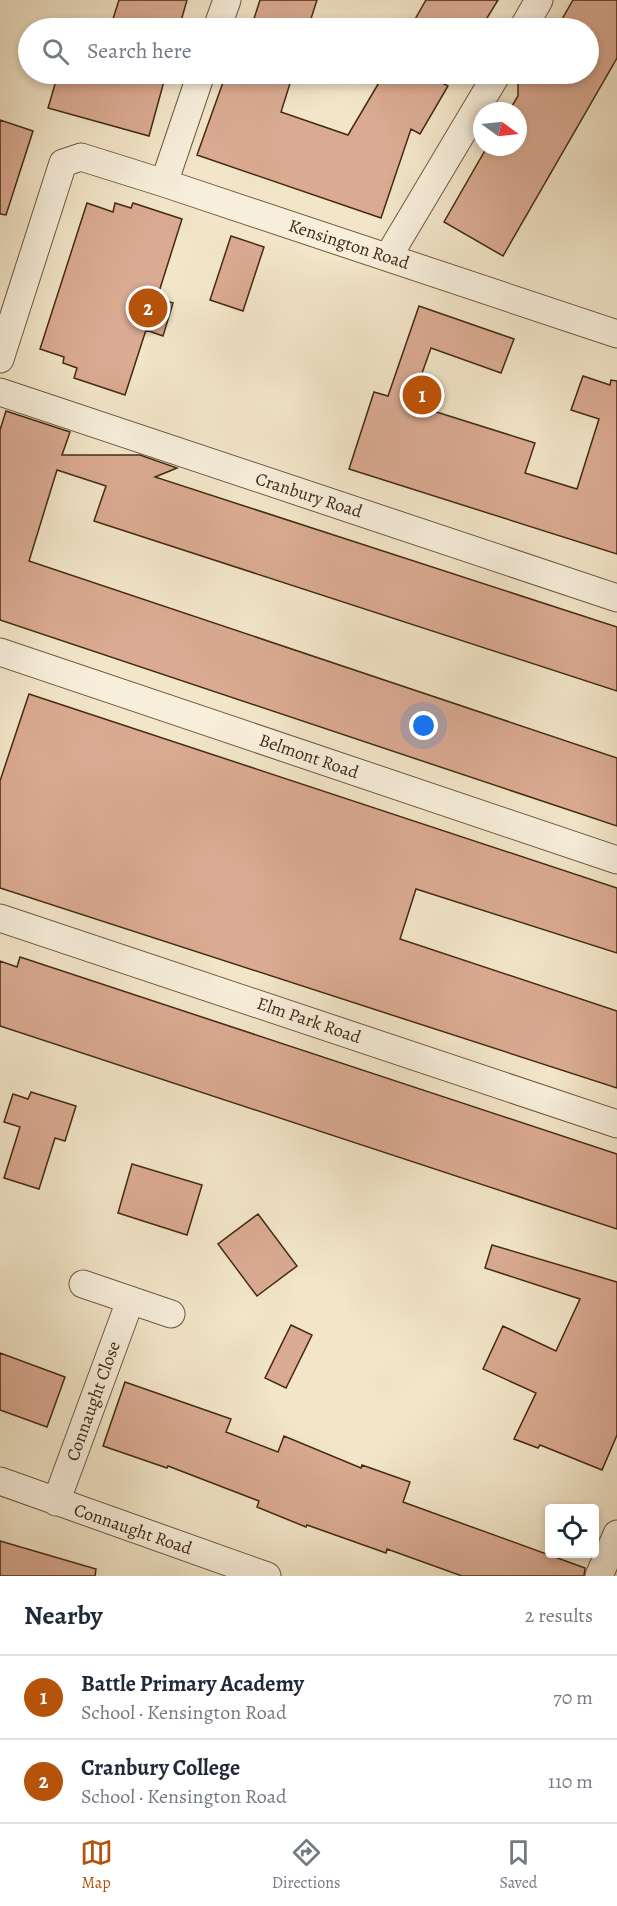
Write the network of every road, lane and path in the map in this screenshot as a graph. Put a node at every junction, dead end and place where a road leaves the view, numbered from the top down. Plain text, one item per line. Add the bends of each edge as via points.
1 (227, 0) edge
2 (539, 0) edge
3 (221, 18) edge
4 (529, 18) edge
5 (198, 84) edge
6 (491, 84) edge
7 (164, 183) junction
8 (388, 257) junction
9 (617, 334) edge
10 (0, 359) edge
11 (0, 392) edge
12 (617, 598) edge
13 (0, 652) edge
14 (617, 860) edge
15 (0, 918) edge
16 (617, 1124) edge
17 (83, 1284) dead end
18 (130, 1301) junction
19 (171, 1314) dead end
20 (0, 1481) edge
21 (56, 1502) junction
22 (617, 1534) edge
23 (267, 1576) edge
24 (598, 1576) edge

1 - 3 street
2 - 4 street
5 - 7 street
6 - 8 street
7 - 8 street, Kensington Road
7 - 10 street, Kensington Road via 81,157 63,163
8 - 9 street, Kensington Road
11 - 12 street, Cranbury Road
13 - 14 street, Belmont Road
15 - 16 street, Elm Park Road
17 - 18 street
18 - 19 street
18 - 21 street, Connaught Close
20 - 21 street, Connaught Road
21 - 23 street, Connaught Road
22 - 24 street

